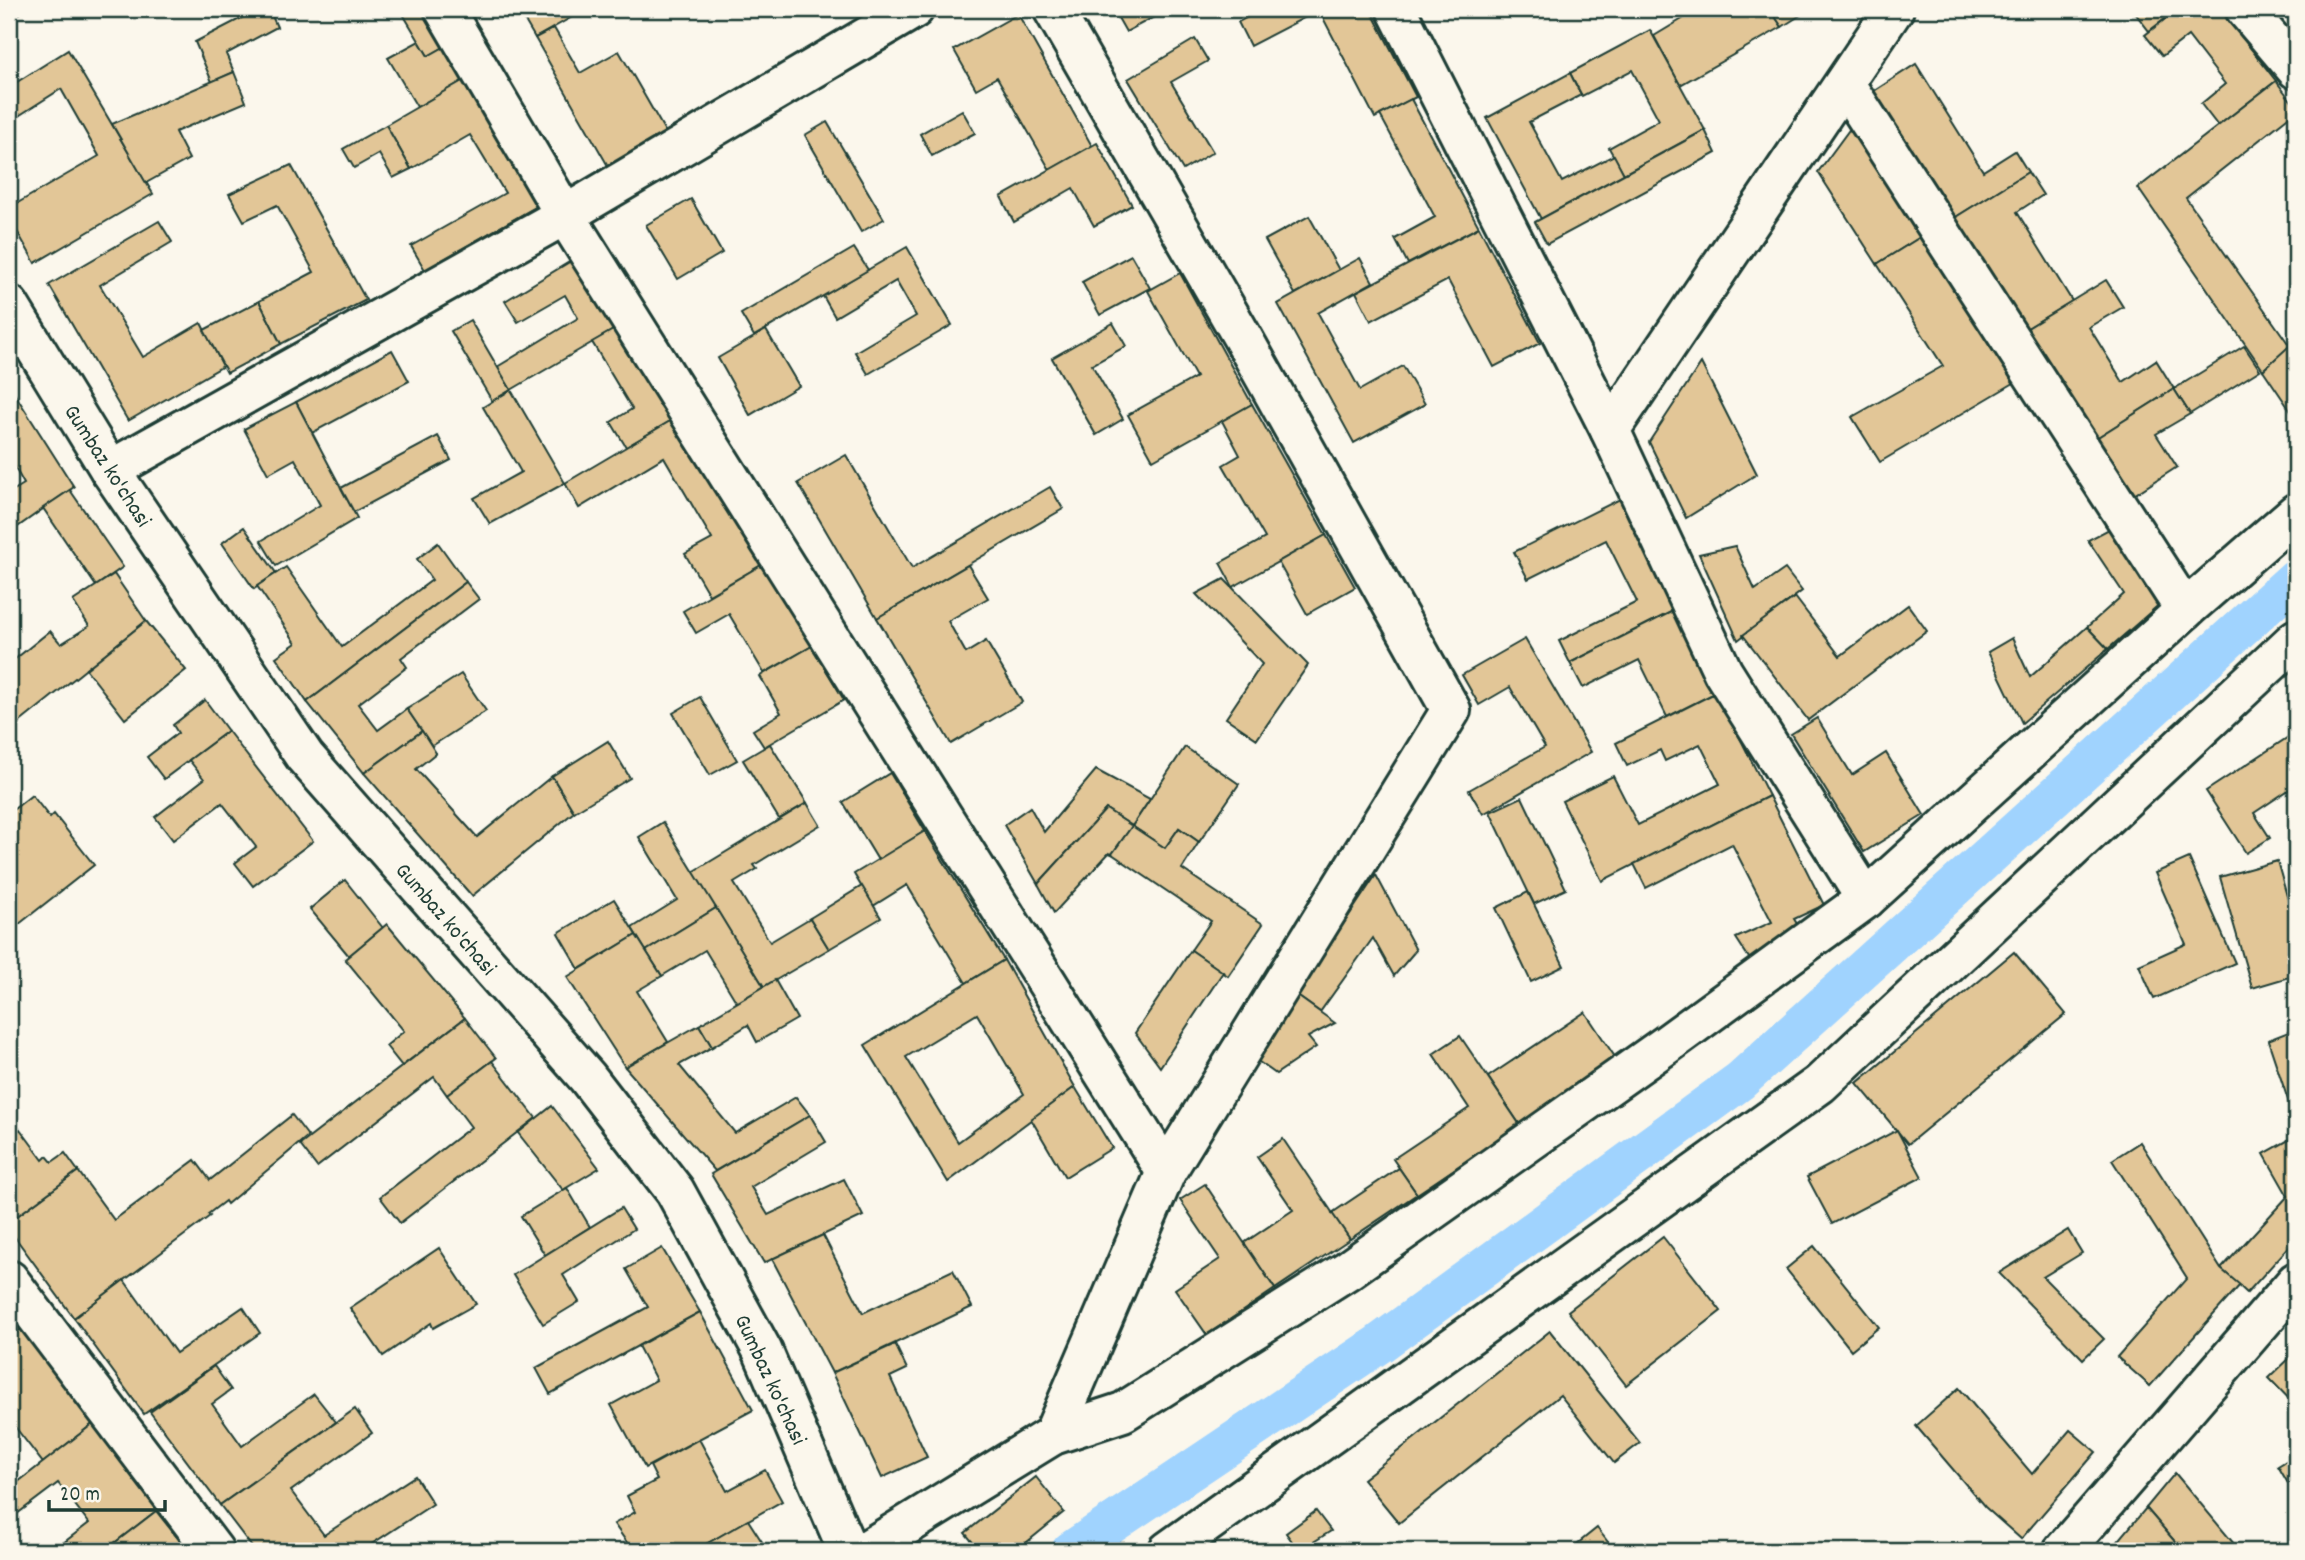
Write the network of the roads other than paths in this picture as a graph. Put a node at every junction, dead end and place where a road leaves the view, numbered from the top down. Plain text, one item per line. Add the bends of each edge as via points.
1 (444, 9) edge
2 (914, 9) edge
3 (1053, 9) edge
4 (1396, 9) edge
5 (1894, 9) edge
6 (2245, 9) edge
7 (2296, 69) edge
8 (1845, 84) junction
9 (565, 215) junction
10 (9, 304) edge
11 (1610, 430) junction
12 (110, 470) junction
13 (2296, 513) edge
14 (2185, 610) junction
15 (2296, 639) edge
16 (1866, 899) junction
17 (1166, 1172) junction
18 (9, 1280) edge
19 (2296, 1282) edge
20 (1053, 1435) junction
21 (214, 1551) edge
22 (848, 1551) edge
23 (865, 1551) edge
24 (1168, 1551) edge
25 (2063, 1551) edge

1 - 9 street
2 - 9 street
3 - 17 street via 1451,710
4 - 11 street
5 - 8 street
6 - 7 street
8 - 11 street
8 - 14 street
9 - 12 street
9 - 17 street
10 - 12 street, Gumbaz ko'chasi
11 - 16 street via 1723,672
12 - 22 street, Gumbaz ko'chasi via 305,757 587,1077 675,1191 762,1350
13 - 14 street
14 - 16 street
15 - 24 street via 1820,1084
16 - 20 street via 1348,1270 1123,1412
17 - 20 street
18 - 21 street
19 - 25 street
20 - 23 street

